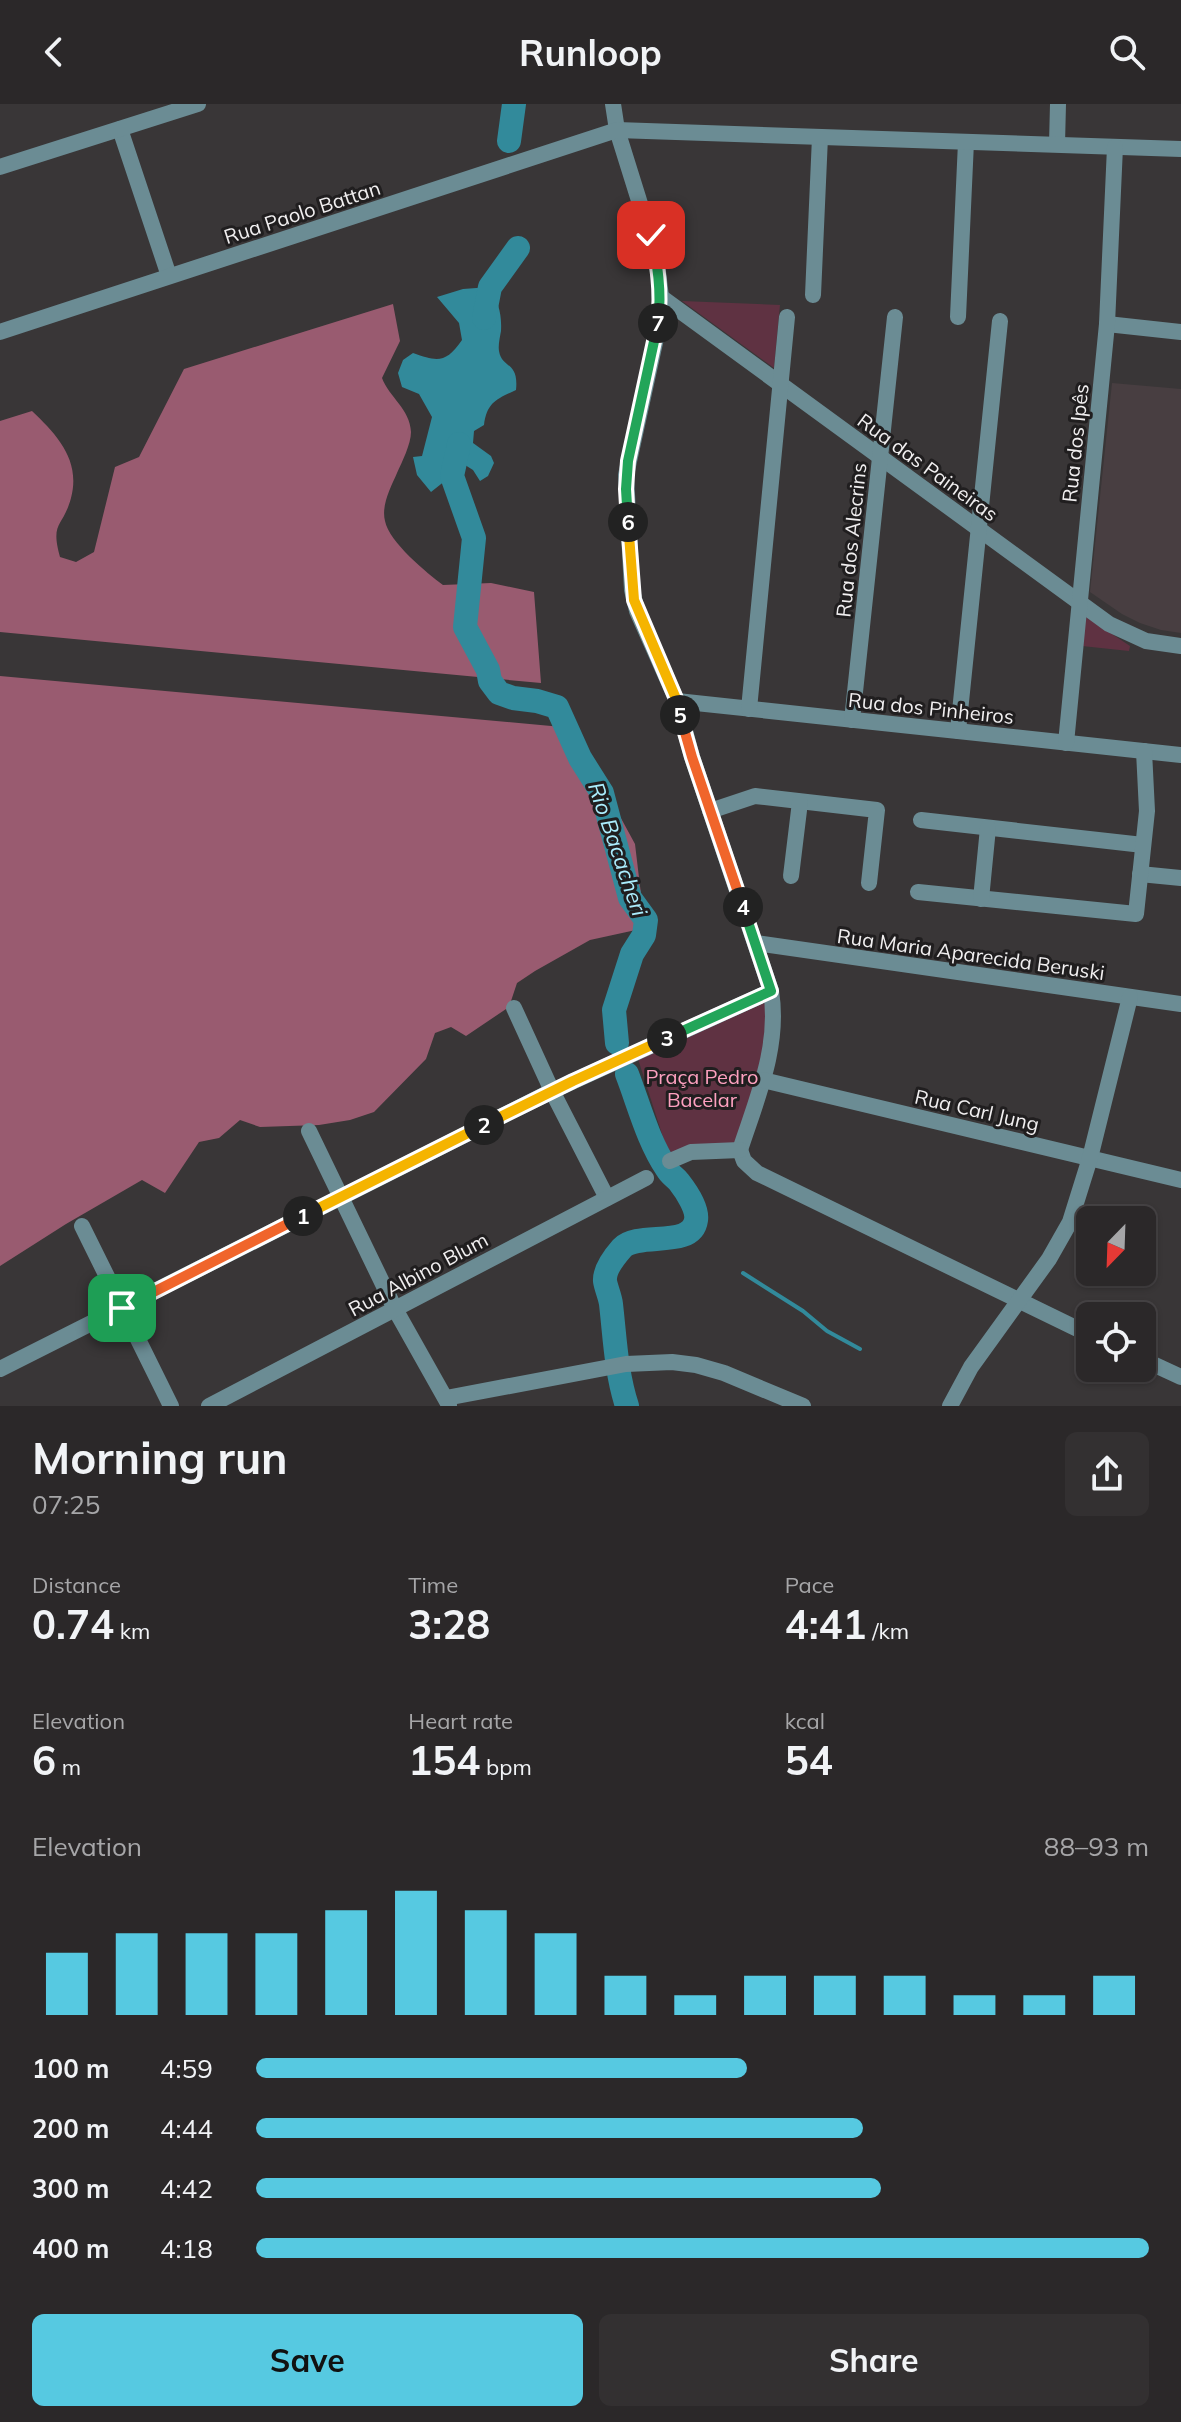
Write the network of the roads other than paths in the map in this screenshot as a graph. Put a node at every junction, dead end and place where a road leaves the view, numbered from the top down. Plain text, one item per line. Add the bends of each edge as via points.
1 (198, 104) edge
2 (613, 104) edge
3 (1058, 104) edge
4 (120, 129) junction
5 (617, 130) junction
6 (820, 137) junction
7 (966, 142) junction
8 (1057, 144) junction
9 (1115, 147) junction
10 (1181, 149) edge
11 (0, 167) edge
12 (169, 276) junction
13 (813, 295) dead end
14 (661, 297) junction
15 (787, 317) dead end
16 (895, 317) dead end
17 (958, 317) dead end
18 (1000, 321) dead end
19 (1107, 324) junction
20 (0, 332) edge
21 (1181, 332) edge
22 (781, 385) junction
23 (880, 457) junction
24 (979, 529) junction
25 (1079, 602) junction
26 (1181, 646) edge
27 (677, 701) junction
28 (749, 709) junction
29 (852, 720) junction
30 (958, 731) junction
31 (1066, 743) junction
32 (1144, 751) junction
33 (1181, 755) edge
34 (800, 802) junction
35 (710, 811) junction
36 (921, 820) dead end
37 (988, 828) junction
38 (1143, 845) junction
39 (1140, 874) junction
40 (791, 876) dead end
41 (1181, 878) edge
42 (869, 883) dead end
43 (918, 892) dead end
44 (981, 899) junction
45 (756, 943) junction
46 (771, 991) junction
47 (1130, 997) junction
48 (1181, 1004) edge
49 (514, 1008) dead end
50 (763, 1080) junction
51 (552, 1091) junction
52 (309, 1131) dead end
53 (740, 1150) junction
54 (1090, 1158) junction
55 (670, 1161) dead end
56 (646, 1178) dead end
57 (1181, 1180) edge
58 (341, 1197) junction
59 (607, 1198) junction
60 (82, 1226) dead end
61 (1019, 1301) junction
62 (122, 1308) junction
63 (395, 1309) junction
64 (1076, 1328) edge
65 (1156, 1365) edge
66 (0, 1369) edge
67 (1181, 1377) edge
68 (448, 1402) edge
69 (221, 1403) edge
70 (171, 1406) edge
71 (803, 1406) edge
72 (950, 1406) edge

1 - 4 street
2 - 5 street
3 - 8 street
4 - 11 street
4 - 12 street
5 - 6 street
5 - 12 street, Rua Paolo Battan
5 - 14 street via 651,235
6 - 7 street
6 - 13 street
7 - 8 street
7 - 17 street
8 - 9 street
9 - 10 street
9 - 19 street, Rua dos Ipês
12 - 20 street, Rua Paolo Battan
14 - 22 street, Rua das Paineiras
14 - 27 street via 626,489 634,600
15 - 22 street
16 - 23 street, Rua dos Alecrins
18 - 24 street
19 - 21 street
19 - 25 street, Rua dos Ipês
22 - 23 street, Rua das Paineiras
22 - 28 street
23 - 24 street, Rua das Paineiras
23 - 29 street, Rua dos Alecrins
24 - 25 street, Rua das Paineiras
24 - 30 street
25 - 26 street, Rua das Paineiras via 1127,634
25 - 31 street, Rua dos Ipês
27 - 28 street, Rua dos Pinheiros
27 - 35 street
28 - 29 street, Rua dos Pinheiros
29 - 30 street, Rua dos Pinheiros
30 - 31 street, Rua dos Pinheiros
31 - 32 street, Rua dos Pinheiros
32 - 33 street, Rua dos Pinheiros
32 - 38 street
34 - 35 street via 755,796
34 - 40 street
34 - 42 street via 877,810
35 - 45 street
36 - 37 street
37 - 38 street
37 - 44 street
38 - 39 street
39 - 41 street
39 - 44 street via 1136,914
43 - 44 street
45 - 46 street
45 - 47 street, Rua Maria Aparecida Beruski
46 - 50 street via 774,1031
46 - 51 street
47 - 48 street, Rua Maria Aparecida Beruski
47 - 54 street
49 - 51 street
50 - 53 street
50 - 54 street, Rua Carl Jung
51 - 58 street
51 - 59 street
52 - 58 street
53 - 55 street via 691,1152
53 - 61 street via 757,1173
54 - 57 street, Rua Carl Jung
54 - 61 street via 1070,1222
56 - 59 street, Rua Albino Blum
58 - 62 street
58 - 63 street
59 - 63 street, Rua Albino Blum
60 - 62 street
61 - 64 street
61 - 72 street
62 - 66 street
62 - 70 street
63 - 68 street
63 - 69 street, Rua Albino Blum
65 - 67 street
68 - 71 street via 608,1367 672,1362 748,1382

